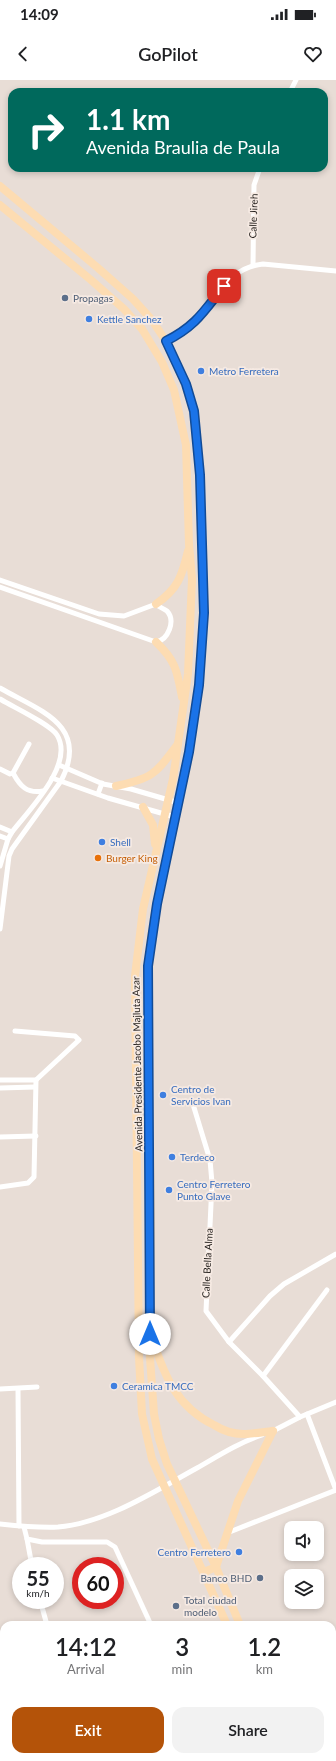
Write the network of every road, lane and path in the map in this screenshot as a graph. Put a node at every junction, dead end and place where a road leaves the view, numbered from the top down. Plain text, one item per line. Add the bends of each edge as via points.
1 (259, 172) edge
2 (0, 186) edge
3 (0, 205) edge
4 (253, 265) junction
5 (336, 271) edge
6 (166, 341) junction
7 (189, 544) junction
8 (0, 580) edge
9 (0, 587) edge
10 (156, 604) junction
11 (156, 642) junction
12 (0, 688) edge
13 (0, 699) edge
14 (183, 703) junction
15 (179, 743) junction
16 (29, 744) dead end
17 (59, 765) junction
18 (0, 769) edge
19 (67, 769) junction
20 (13, 773) junction
21 (52, 778) junction
22 (61, 781) junction
23 (102, 783) junction
24 (116, 786) junction
25 (43, 791) junction
26 (98, 794) junction
27 (168, 800) junction
28 (179, 803) junction
29 (143, 807) junction
30 (165, 814) junction
31 (175, 818) junction
32 (0, 828) edge
33 (12, 832) junction
34 (0, 836) edge
35 (8, 840) junction
36 (155, 853) junction
37 (0, 866) edge
38 (0, 929) edge
39 (15, 1031) dead end
40 (0, 1080) edge
41 (36, 1080) junction
42 (35, 1087) junction
43 (0, 1088) edge
44 (192, 1101) dead end
45 (36, 1136) junction
46 (0, 1137) edge
47 (0, 1187) edge
48 (336, 1254) edge
49 (327, 1290) dead end
50 (150, 1334) junction
51 (229, 1342) junction
52 (264, 1376) junction
53 (37, 1387) dead end
54 (18, 1389) junction
55 (0, 1390) edge
56 (336, 1402) edge
57 (307, 1414) junction
58 (300, 1417) junction
59 (273, 1431) junction
60 (336, 1490) edge
61 (0, 1524) edge
62 (21, 1527) junction
63 (227, 1533) junction
64 (27, 1539) junction
65 (30, 1557) edge
66 (216, 1567) junction
67 (204, 1572) junction
68 (43, 1609) edge
69 (46, 1621) edge
70 (149, 1621) edge
71 (225, 1621) edge
72 (238, 1621) edge

1 - 4 street, Calle Jireh via 254,186
2 - 6 main road, Avenida Presidente Jacobo Majluta Azar via 133,299
3 - 7 main road, Avenida Presidente Jacobo Majluta Azar via 124,309 142,329 162,362 174,390 186,444
4 - 5 street
4 - 6 street via 233,276 195,322
6 - 28 main road, Avenida Presidente Jacobo Majluta Azar via 186,384 194,411 200,475 204,613 199,685
7 - 10 main road via 182,574 175,589
7 - 14 main road, Avenida Presidente Jacobo Majluta Azar via 192,579 191,616 188,674
8 - 10 street via 99,614 124,616
9 - 11 street
10 - 11 street via 167,612 171,625 164,638
11 - 14 main road via 173,661 178,673
12 - 19 street via 60,724 70,746
13 - 17 street via 56,734 61,747
14 - 15 main road, Avenida Presidente Jacobo Majluta Azar
15 - 24 main road via 154,773 138,781
15 - 27 main road, Avenida Presidente Jacobo Majluta Azar
16 - 20 street
17 - 19 street
17 - 21 street
18 - 20 street
19 - 22 street
19 - 23 street
20 - 25 street via 25,789
21 - 22 street
21 - 25 street
22 - 26 street
22 - 38 street via 9,856
23 - 24 street
23 - 26 street
24 - 27 street
25 - 33 street
26 - 29 street
27 - 28 street
27 - 30 main road, Avenida Presidente Jacobo Majluta Azar
28 - 31 main road, Avenida Presidente Jacobo Majluta Azar
29 - 30 street
29 - 36 main road via 153,825
30 - 31 street
30 - 36 main road, Avenida Presidente Jacobo Majluta Azar
31 - 50 main road, Avenida Presidente Jacobo Majluta Azar via 151,936 148,984
32 - 33 street
33 - 35 street
34 - 35 street
35 - 37 street
36 - 67 main road, Avenida Presidente Jacobo Majluta Azar via 140,927 136,976 139,1357 142,1414 156,1471
39 - 41 street via 75,1036 79,1040
40 - 41 street
41 - 42 street
42 - 43 street
42 - 45 street
44 - 51 street, Calle Bella Alma via 210,1160 212,1183 206,1310
45 - 46 street
45 - 47 street via 34,1177 30,1182
48 - 51 street via 284,1284
49 - 52 street
50 - 59 main road via 171,1387 186,1405 206,1421 225,1431 242,1434
50 - 66 main road, Avenida Presidente Jacobo Majluta Azar via 151,1388 159,1439 167,1464
51 - 52 street, Calle Bella Alma
52 - 58 street, Calle Bella Alma
53 - 54 street
54 - 55 street
54 - 62 street
56 - 57 street
57 - 58 street
57 - 60 street
58 - 59 street
59 - 62 street via 237,1445 128,1505 92,1520 58,1526
59 - 63 main road via 245,1485
60 - 63 street
61 - 62 street
62 - 64 street
63 - 66 main road
64 - 65 street
64 - 70 street via 42,1542 111,1544
66 - 67 main road
66 - 72 main road, Avenida Presidente Jacobo Majluta Azar
67 - 71 main road, Avenida Presidente Jacobo Majluta Azar
68 - 69 street

